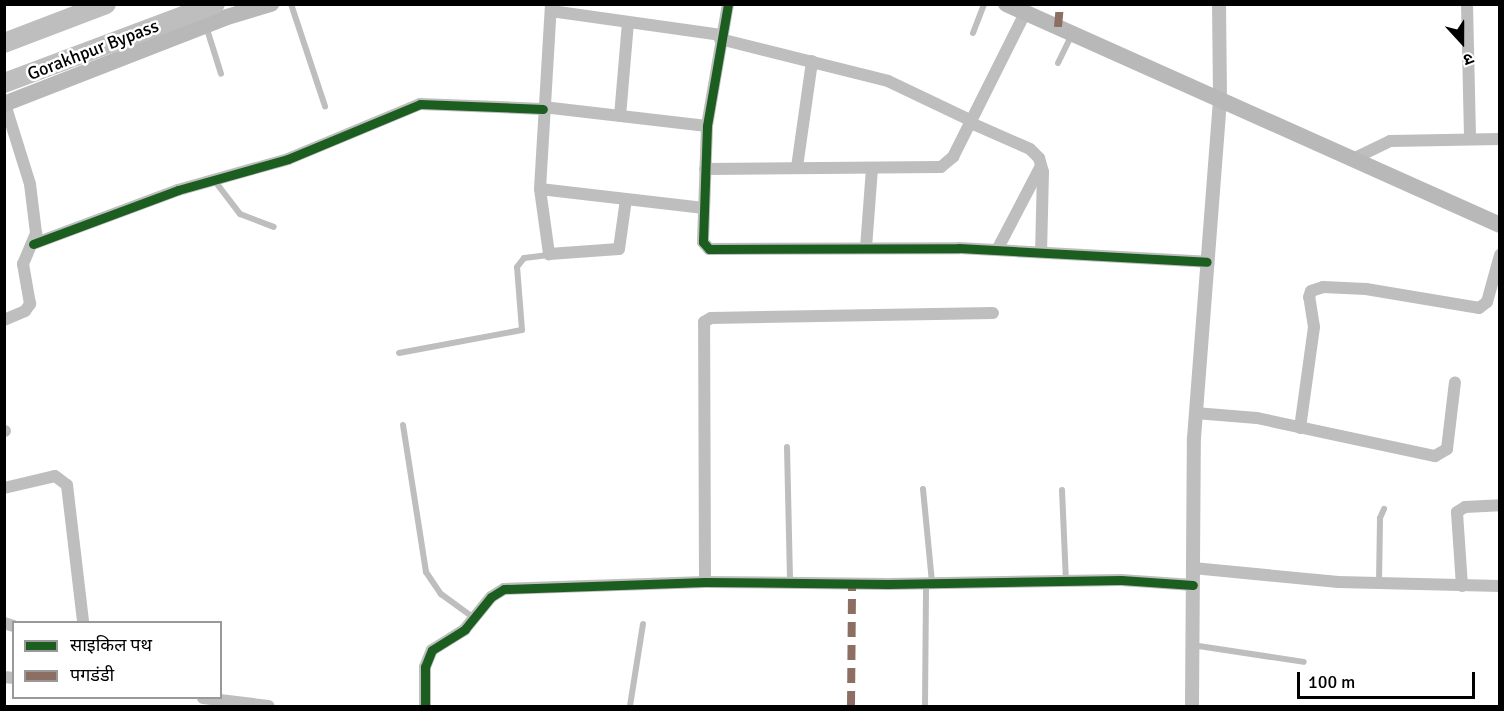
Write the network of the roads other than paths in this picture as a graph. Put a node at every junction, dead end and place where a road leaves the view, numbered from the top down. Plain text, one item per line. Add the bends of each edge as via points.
1 (106, 4) edge
2 (215, 4) edge
3 (271, 4) edge
4 (291, 4) edge
5 (728, 4) edge
6 (984, 4) edge
7 (1006, 4) edge
8 (1219, 4) edge
9 (1467, 4) edge
10 (551, 8) edge
11 (1026, 13) junction
12 (628, 22) junction
13 (206, 25) junction
14 (973, 33) dead end
15 (1072, 33) junction
16 (721, 37) junction
17 (4, 43) edge
18 (812, 61) junction
19 (1058, 63) dead end
20 (221, 74) dead end
21 (4, 83) edge
22 (1220, 98) junction
23 (5, 104) edge
24 (325, 106) dead end
25 (543, 108) junction
26 (620, 116) junction
27 (971, 122) junction
28 (707, 126) junction
29 (1470, 138) junction
30 (1500, 139) edge
31 (1353, 159) junction
32 (1041, 165) junction
33 (797, 167) junction
34 (705, 169) junction
35 (872, 169) junction
36 (214, 180) junction
37 (540, 189) junction
38 (626, 199) junction
39 (704, 208) junction
40 (1500, 225) edge
41 (274, 227) dead end
42 (33, 244) junction
43 (866, 248) junction
44 (997, 250) junction
45 (1041, 252) junction
46 (549, 255) junction
47 (1500, 255) edge
48 (1207, 262) junction
49 (993, 313) dead end
50 (4, 320) edge
51 (399, 353) dead end
52 (1455, 382) dead end
53 (1196, 413) junction
54 (403, 425) dead end
55 (1300, 428) junction
56 (787, 447) dead end
57 (4, 488) edge
58 (923, 489) dead end
59 (1062, 490) dead end
60 (1500, 506) edge
61 (1384, 509) dead end
62 (1192, 568) junction
63 (1066, 580) junction
64 (705, 582) junction
65 (929, 582) junction
66 (790, 583) junction
67 (1379, 584) junction
68 (1192, 585) junction
69 (1462, 586) junction
70 (1500, 586) edge
71 (475, 619) junction
72 (83, 621) edge
73 (643, 624) dead end
74 (1192, 645) junction
75 (1304, 662) dead end
76 (207, 701) edge
77 (269, 706) edge
78 (425, 706) edge
79 (630, 706) edge
80 (925, 706) edge
81 (1192, 706) edge

1 - 17 highway
2 - 21 highway, Gorakhpur Bypass
3 - 13 main road
4 - 24 lane
5 - 16 street
6 - 14 lane
7 - 11 main road
8 - 22 street
9 - 29 street
10 - 12 street
10 - 25 street
11 - 15 main road
11 - 27 street
12 - 16 street
12 - 26 street
13 - 20 lane
13 - 23 main road
15 - 19 lane
15 - 22 main road
16 - 18 street
16 - 28 street
18 - 27 street via 888,81
18 - 33 street
22 - 31 main road
22 - 48 street
23 - 42 street via 30,184 36,229
25 - 26 street
25 - 36 street via 420,104 288,159
25 - 37 street
26 - 28 street
27 - 32 street via 1030,149
27 - 35 street via 953,158 941,167
28 - 34 street
29 - 30 street
29 - 31 street via 1390,141
31 - 40 main road
32 - 44 street
32 - 45 street
33 - 34 street
33 - 35 street
34 - 39 street
35 - 43 street
36 - 41 lane via 240,214
36 - 42 street
37 - 38 street
37 - 46 street
38 - 39 street
38 - 46 street via 619,249
39 - 43 street via 703,242 709,249
42 - 50 street via 23,264 30,304
43 - 44 street
44 - 45 street
45 - 48 street
46 - 51 lane via 524,258 517,267 522,330
47 - 55 street via 1487,302 1479,308 1366,289 1323,287 1311,291 1314,327
48 - 53 street
49 - 64 street via 711,318 704,322
52 - 55 street via 1447,449 1435,456
53 - 55 street via 1257,418
53 - 62 street
54 - 71 lane via 426,572 441,594
56 - 66 lane
57 - 72 street via 55,476 67,485
58 - 65 lane
59 - 63 lane
60 - 69 street via 1465,507 1457,513
61 - 67 lane via 1380,518
62 - 67 street
62 - 68 street
63 - 65 street
63 - 68 street
64 - 66 street
64 - 71 street via 504,589 491,597
65 - 66 street
65 - 80 lane
67 - 69 street
68 - 74 street
69 - 70 street
71 - 78 street via 428,658
73 - 79 lane
74 - 75 lane
74 - 81 street
76 - 77 street

